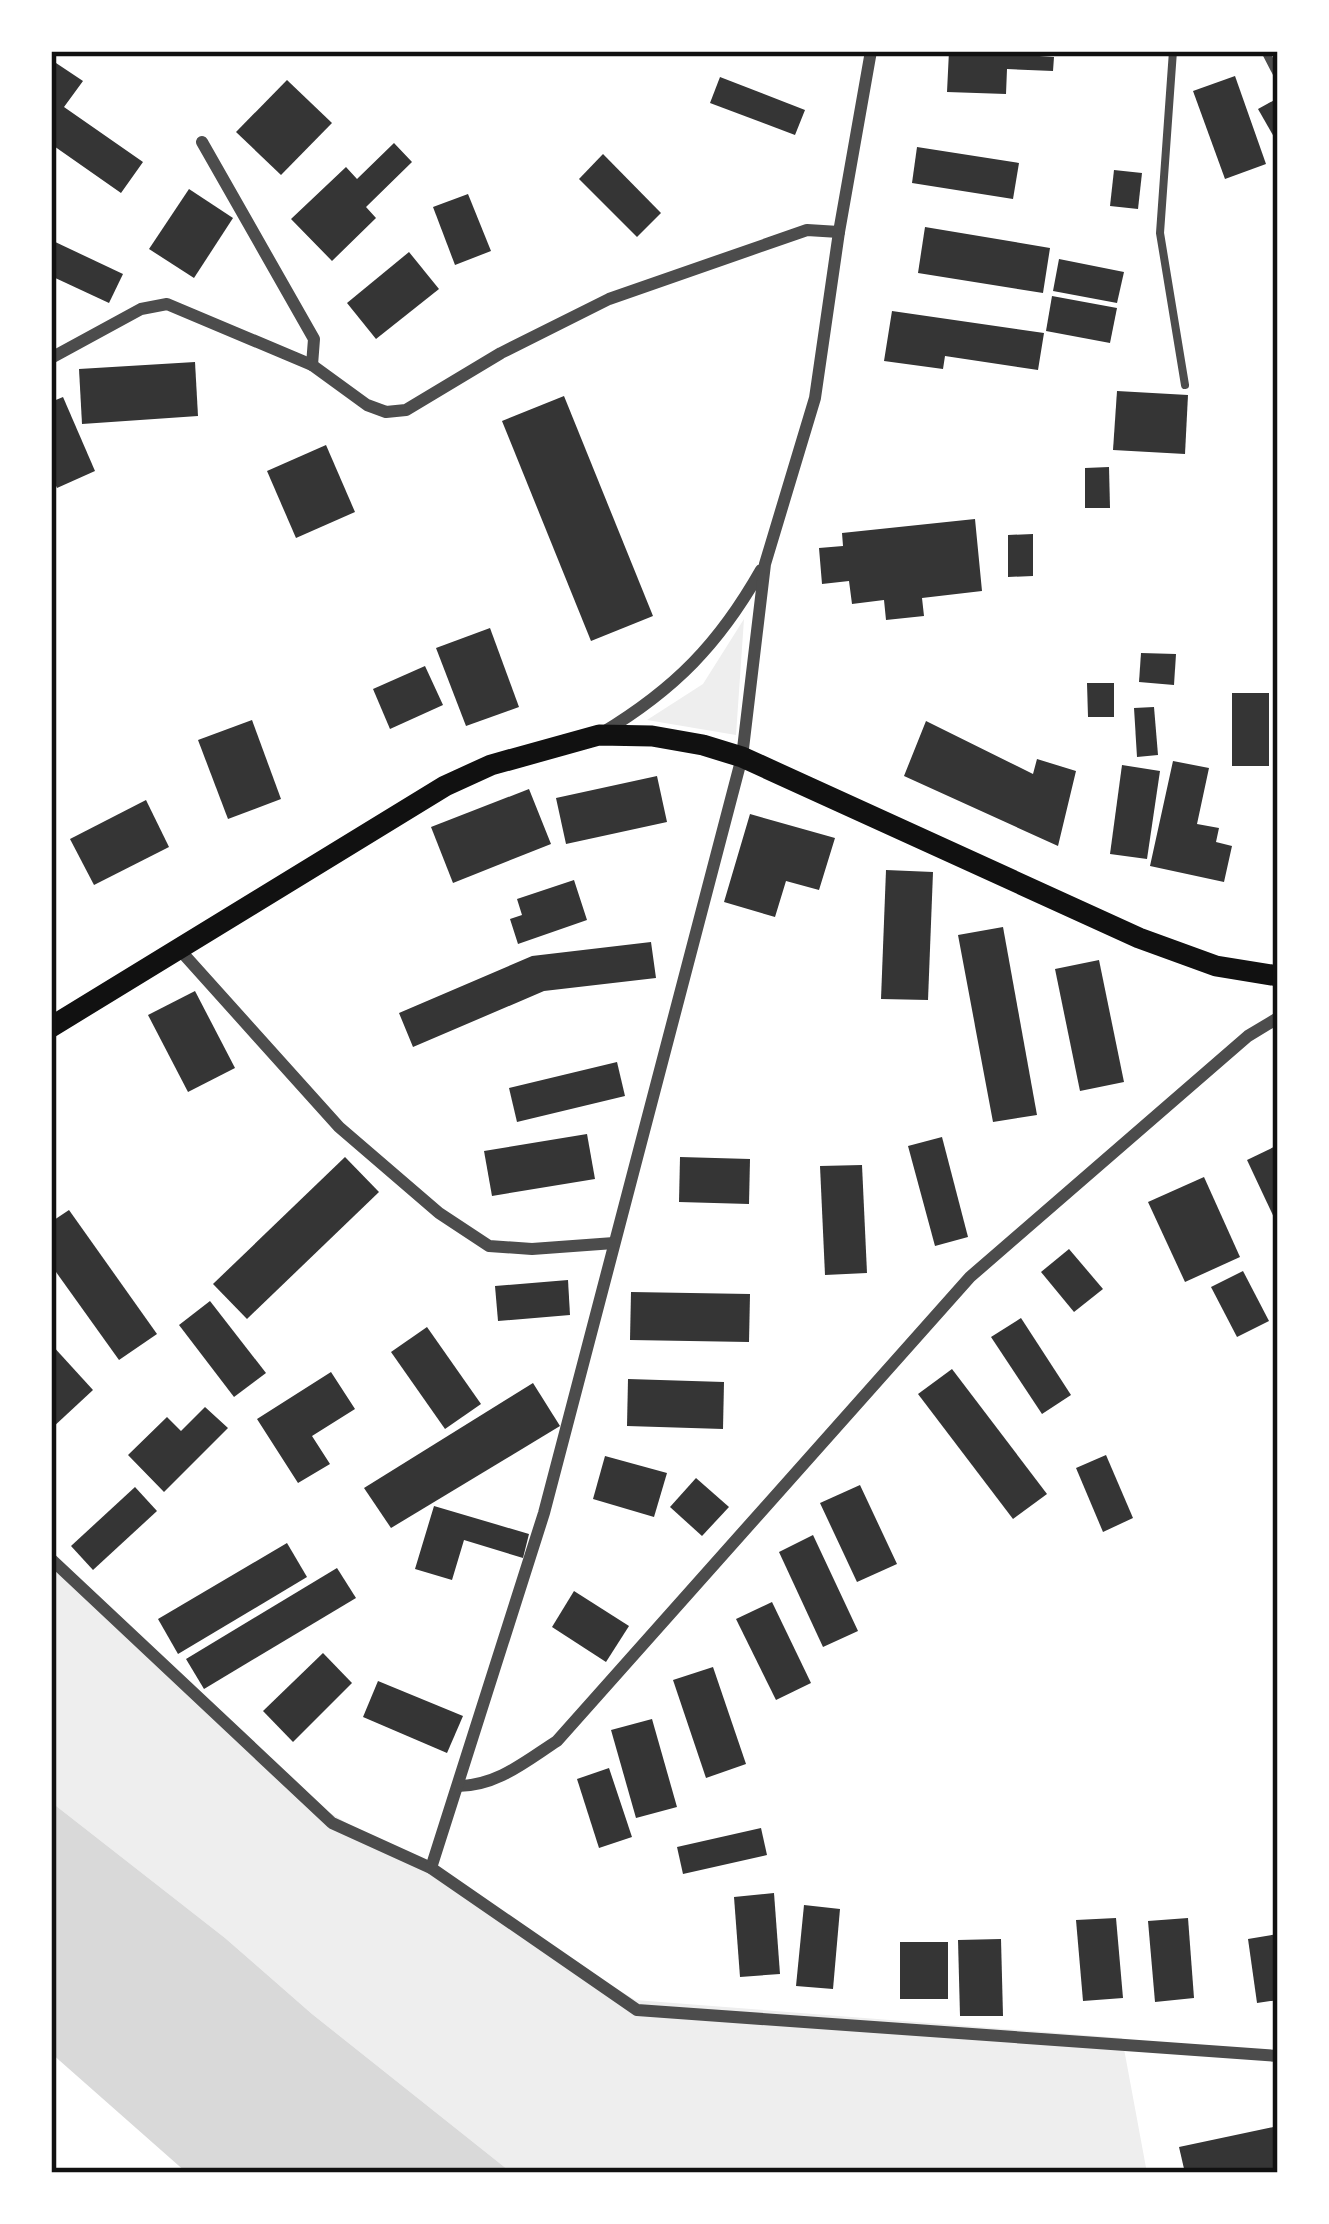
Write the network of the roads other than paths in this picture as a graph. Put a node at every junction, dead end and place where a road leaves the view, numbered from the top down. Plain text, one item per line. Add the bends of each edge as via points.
1 (871, 51) edge
2 (1173, 51) edge
3 (1264, 51) edge
4 (1278, 76) edge
5 (202, 142) dead end
6 (839, 232) junction
7 (51, 358) edge
8 (312, 364) junction
9 (1185, 385) dead end
10 (765, 563) junction
11 (599, 735) junction
12 (742, 757) junction
13 (178, 948) junction
14 (1278, 976) edge
15 (1278, 1018) edge
16 (51, 1027) edge
17 (614, 1244) junction
18 (51, 1559) edge
19 (458, 1786) junction
20 (431, 1868) junction
21 (1278, 2056) edge

1 - 6 street
2 - 9 lane via 1160,233
3 - 4 lane
5 - 8 street via 314,339
6 - 8 street via 807,230 608,299 406,410 367,405
6 - 10 street via 815,398
7 - 8 street via 141,309 167,304
10 - 11 street via 696,663 651,704
10 - 12 street
11 - 12 main road via 652,736
11 - 13 main road via 445,786
12 - 14 main road via 1139,938 1216,966
12 - 17 street
13 - 16 main road
13 - 17 street via 339,1126 439,1213 489,1246
15 - 19 street via 970,1277 557,1741 507,1774
17 - 19 street via 544,1513
18 - 20 street via 332,1823
19 - 20 street
20 - 21 street via 637,2010

